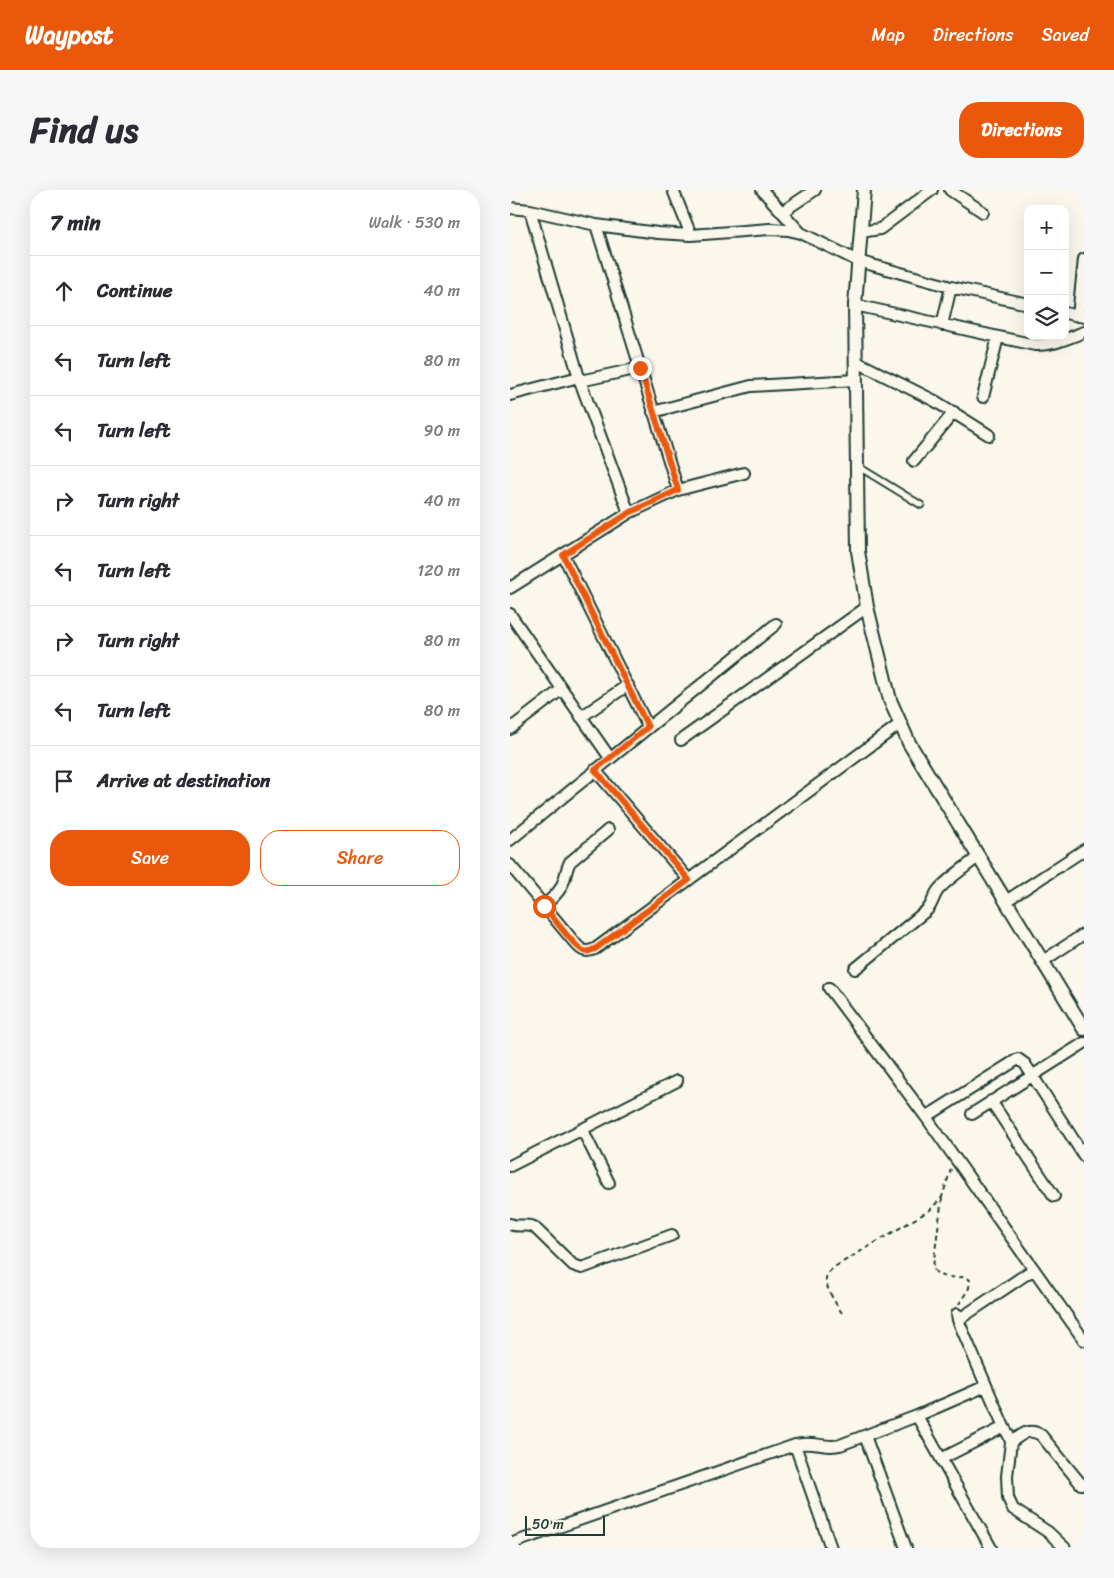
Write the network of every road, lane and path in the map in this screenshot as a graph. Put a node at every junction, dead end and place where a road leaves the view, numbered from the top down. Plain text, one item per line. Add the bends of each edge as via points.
1 (673, 190) edge
2 (762, 190) edge
3 (815, 190) edge
4 (864, 190) edge
5 (932, 190) edge
6 (950, 190) edge
7 (510, 208) edge
8 (530, 210) junction
9 (782, 212) junction
10 (983, 212) dead end
11 (596, 225) junction
12 (860, 232) junction
13 (801, 233) junction
14 (691, 234) junction
15 (1084, 259) edge
16 (858, 261) junction
17 (951, 287) junction
18 (1024, 303) edge
19 (855, 305) junction
20 (1081, 316) edge
21 (942, 325) junction
22 (1084, 332) edge
23 (998, 337) junction
24 (855, 361) junction
25 (640, 368) junction
26 (580, 379) junction
27 (856, 380) junction
28 (510, 395) edge
29 (983, 397) dead end
30 (654, 412) junction
31 (954, 412) junction
32 (989, 435) dead end
33 (914, 461) dead end
34 (857, 466) junction
35 (744, 473) dead end
36 (678, 490) junction
37 (921, 505) dead end
38 (629, 513) junction
39 (563, 555) junction
40 (511, 586) edge
41 (867, 607) junction
42 (510, 614) edge
43 (776, 624) dead end
44 (628, 686) junction
45 (562, 689) junction
46 (581, 717) junction
47 (900, 724) junction
48 (648, 727) junction
49 (510, 729) edge
50 (681, 740) dead end
51 (610, 758) junction
52 (595, 770) junction
53 (608, 830) dead end
54 (510, 840) edge
55 (1084, 850) edge
56 (979, 856) junction
57 (510, 865) edge
58 (689, 880) junction
59 (1006, 901) junction
60 (544, 906) junction
61 (1084, 934) edge
62 (1043, 961) junction
63 (855, 970) dead end
64 (829, 988) dead end
65 (1082, 1022) edge
66 (1084, 1043) edge
67 (1032, 1075) junction
68 (676, 1082) dead end
69 (992, 1101) junction
70 (972, 1114) dead end
71 (926, 1117) junction
72 (582, 1129) junction
73 (954, 1156) junction
74 (1084, 1156) edge
75 (510, 1166) edge
76 (609, 1183) dead end
77 (1054, 1196) dead end
78 (942, 1197) junction
79 (510, 1224) edge
80 (672, 1235) dead end
81 (1034, 1269) junction
82 (842, 1313) dead end
83 (958, 1317) junction
84 (1084, 1340) edge
85 (986, 1386) junction
86 (917, 1416) junction
87 (1004, 1427) junction
88 (865, 1436) junction
89 (1011, 1442) junction
90 (795, 1446) junction
91 (941, 1459) junction
92 (1084, 1484) edge
93 (510, 1544) edge
94 (831, 1548) edge
95 (906, 1548) edge
96 (991, 1548) edge
97 (1065, 1548) edge

1 - 14 street
2 - 9 street
3 - 9 street
4 - 12 street
5 - 12 street via 880,229
6 - 10 street
7 - 8 street
8 - 11 street
8 - 26 street
9 - 13 street
11 - 14 street
11 - 25 street
12 - 16 street
13 - 14 street via 770,229
13 - 16 street
15 - 20 street
16 - 17 street
16 - 19 street
17 - 18 street
17 - 21 street
19 - 21 street
19 - 24 street
21 - 23 street
22 - 23 street via 1045,346
23 - 29 street
24 - 27 street
24 - 31 street
25 - 26 street
25 - 30 street
26 - 28 street
26 - 38 street
27 - 30 street via 751,386
27 - 34 street
30 - 36 street
31 - 32 street
31 - 33 street
34 - 37 lane
34 - 41 street via 858,550
35 - 36 street
36 - 38 street
38 - 39 street
39 - 40 street
39 - 44 street
41 - 47 street via 890,700
41 - 50 street
42 - 45 street
43 - 48 street
44 - 46 street
44 - 48 street
45 - 46 street
45 - 49 street
46 - 51 street
47 - 56 street
47 - 58 street
48 - 51 street
51 - 52 street
52 - 54 street
52 - 58 street
53 - 60 street via 570,862 562,887
55 - 59 street
56 - 59 street
56 - 63 street via 937,891 927,910
57 - 60 street
58 - 60 street via 588,952 575,944
59 - 62 street
61 - 62 street
62 - 65 street
64 - 71 street
66 - 67 street
67 - 69 street
67 - 71 street via 1018,1059
67 - 74 street
68 - 72 street
69 - 70 street
69 - 77 street
71 - 73 street
72 - 75 street
72 - 76 street
73 - 78 path
73 - 81 street
78 - 82 path via 930,1210 828,1273 826,1285
78 - 83 path via 933,1267 940,1276 970,1280 959,1305
79 - 80 street via 534,1227 573,1265 582,1268
81 - 83 street
81 - 84 street
83 - 85 street
85 - 86 street
85 - 87 street
86 - 88 street
86 - 91 street
87 - 89 street
87 - 91 street
88 - 90 street via 834,1447 811,1443
88 - 95 street
89 - 92 street via 1026,1432 1034,1431 1041,1435
89 - 97 street via 1007,1476 1008,1498 1013,1509 1048,1532
90 - 93 street
90 - 94 street
91 - 96 street

